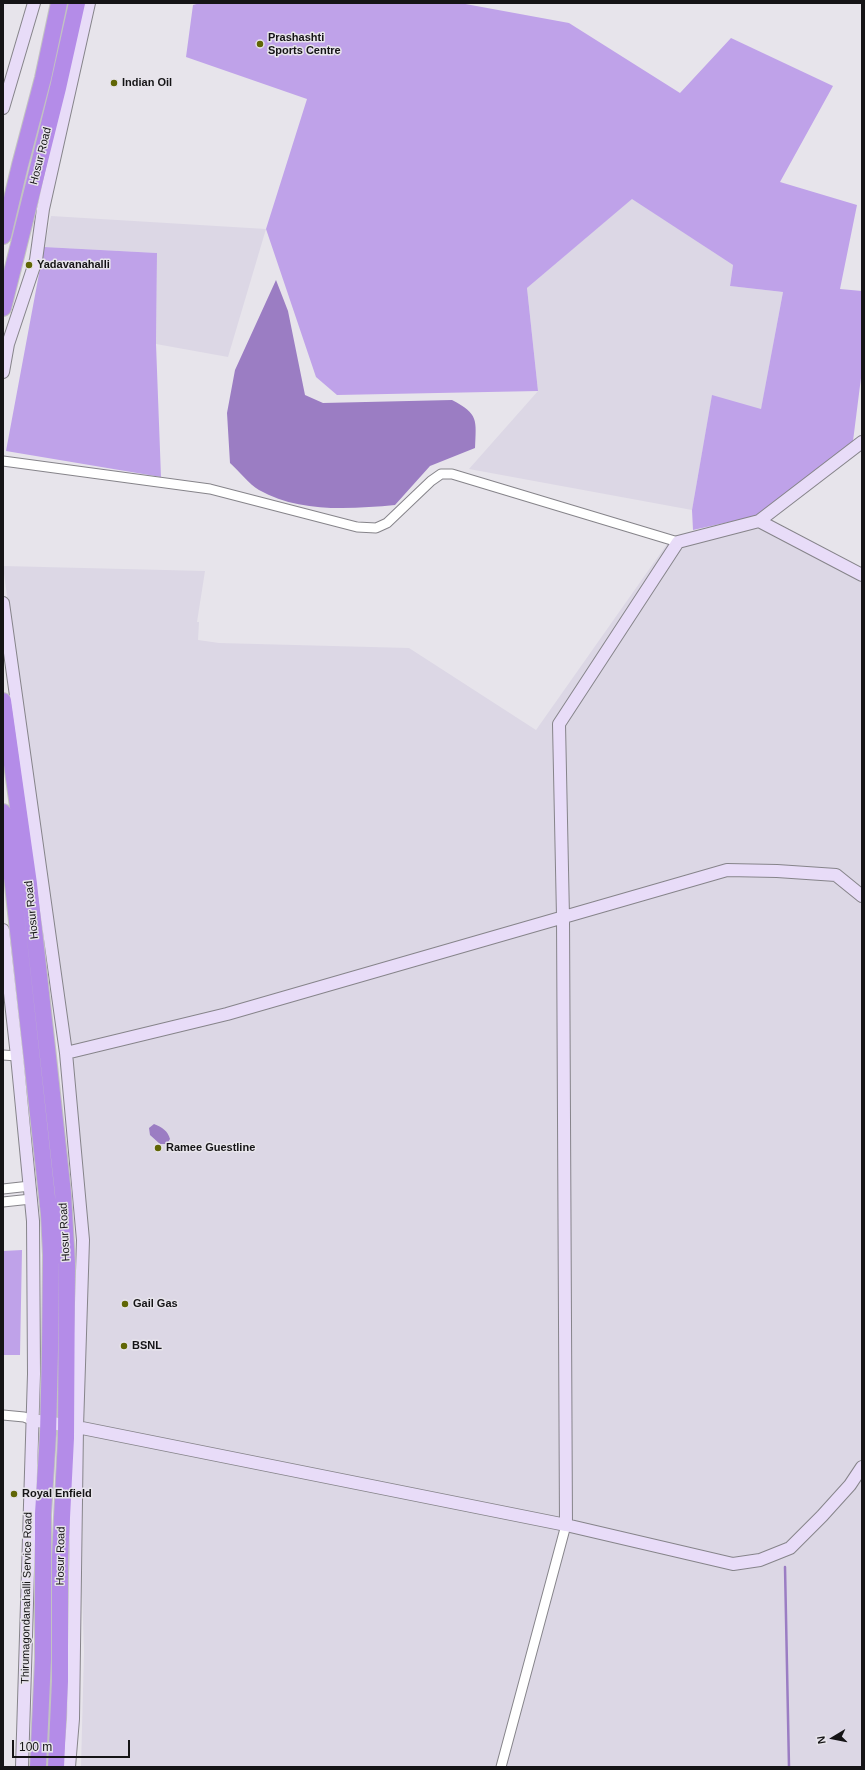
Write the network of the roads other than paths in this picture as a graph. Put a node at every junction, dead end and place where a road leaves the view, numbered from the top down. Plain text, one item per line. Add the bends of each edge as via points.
1 (34, 3) edge
2 (59, 3) edge
3 (77, 3) edge
4 (89, 3) edge
5 (64, 90) junction
6 (3, 108) edge
7 (3, 236) edge
8 (3, 308) edge
9 (3, 372) edge
10 (862, 442) edge
11 (3, 462) edge
12 (760, 521) junction
13 (678, 542) junction
14 (862, 575) edge
15 (3, 604) edge
16 (3, 701) edge
17 (3, 812) edge
18 (862, 896) edge
19 (563, 917) junction
20 (3, 930) edge
21 (66, 1052) junction
22 (3, 1055) edge
23 (17, 1056) junction
24 (30, 1186) junction
25 (3, 1189) edge
26 (31, 1199) junction
27 (3, 1202) edge
28 (3, 1415) edge
29 (48, 1423) junction
30 (32, 1425) junction
31 (71, 1426) junction
32 (862, 1467) edge
33 (566, 1525) junction
34 (22, 1767) edge
35 (38, 1767) edge
36 (56, 1767) edge
37 (69, 1767) edge
38 (501, 1767) edge

1 - 6 street
2 - 7 highway, Hosur Road
3 - 5 highway, Hosur Road
4 - 5 street
5 - 8 highway, Hosur Road
5 - 9 street via 36,260 8,344
10 - 12 street
11 - 13 street via 210,489 357,528 376,528 386,523 431,481 441,474 452,474
12 - 13 street
12 - 14 street
13 - 19 street via 560,724
15 - 21 street
16 - 31 highway, Hosur Road via 29,884 63,1193
17 - 29 highway, Hosur Road via 49,1215 51,1255
18 - 19 street via 836,875 727,870
19 - 21 street via 227,1014
19 - 33 street
20 - 23 street, Thirumagondanahalli Service Road
21 - 31 street via 83,1240
22 - 23 street
23 - 24 street, Thirumagondanahalli Service Road
24 - 25 street
24 - 26 street, Thirumagondanahalli Service Road
26 - 27 street
26 - 30 street, Thirumagondanahalli Service Road via 34,1374
28 - 30 street via 24,1417
29 - 30 street
29 - 31 street
29 - 35 highway, Hosur Road via 43,1514
30 - 34 street, Thirumagondanahalli Service Road
31 - 33 street
31 - 36 highway, Hosur Road via 60,1557 60,1681
31 - 37 street via 73,1711
32 - 33 street via 850,1485 790,1548 760,1560 733,1564
33 - 38 street

